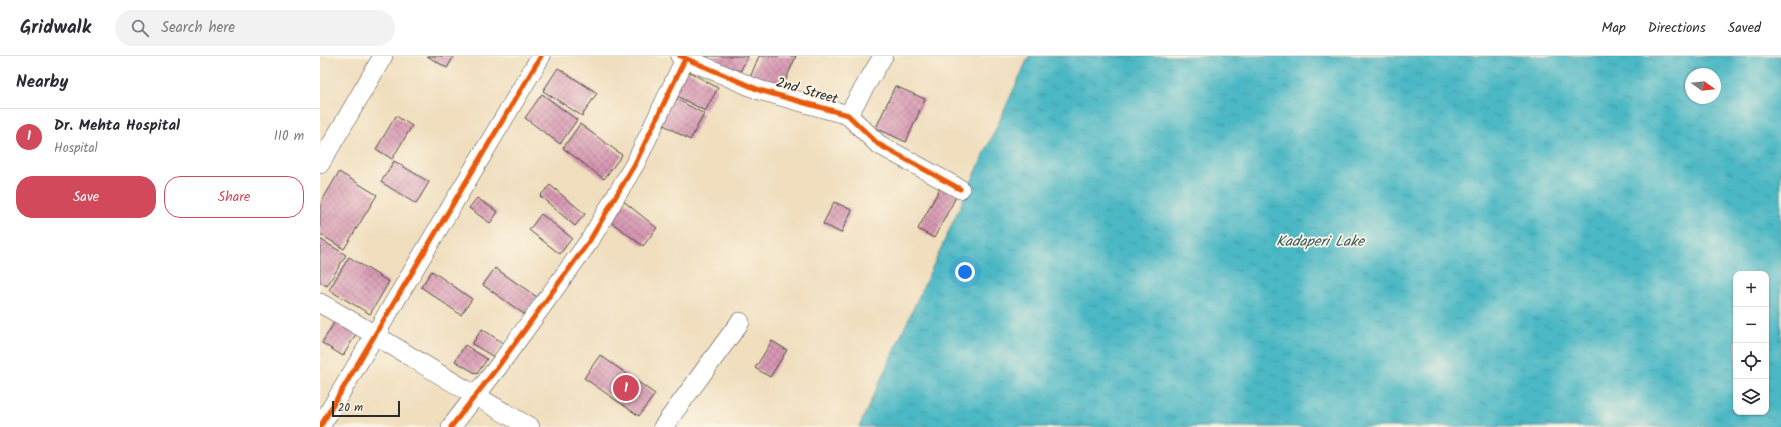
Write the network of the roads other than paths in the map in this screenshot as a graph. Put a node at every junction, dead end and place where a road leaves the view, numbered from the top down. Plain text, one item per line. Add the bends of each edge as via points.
1 (383, 56) edge
2 (541, 56) edge
3 (883, 56) edge
4 (682, 57) edge
5 (848, 115) junction
6 (320, 164) edge
7 (960, 189) dead end
8 (320, 303) edge
9 (740, 322) dead end
10 (376, 334) junction
11 (475, 396) junction
12 (320, 427) edge
13 (451, 427) edge
14 (530, 427) edge
15 (663, 427) edge

1 - 6 street
2 - 10 street
3 - 5 street
4 - 5 street, 2nd Street via 759,90
4 - 11 street via 636,162 590,240
5 - 7 street, 2nd Street via 878,144
8 - 10 street
9 - 15 street
10 - 11 street
10 - 12 street
11 - 13 street
11 - 14 street

